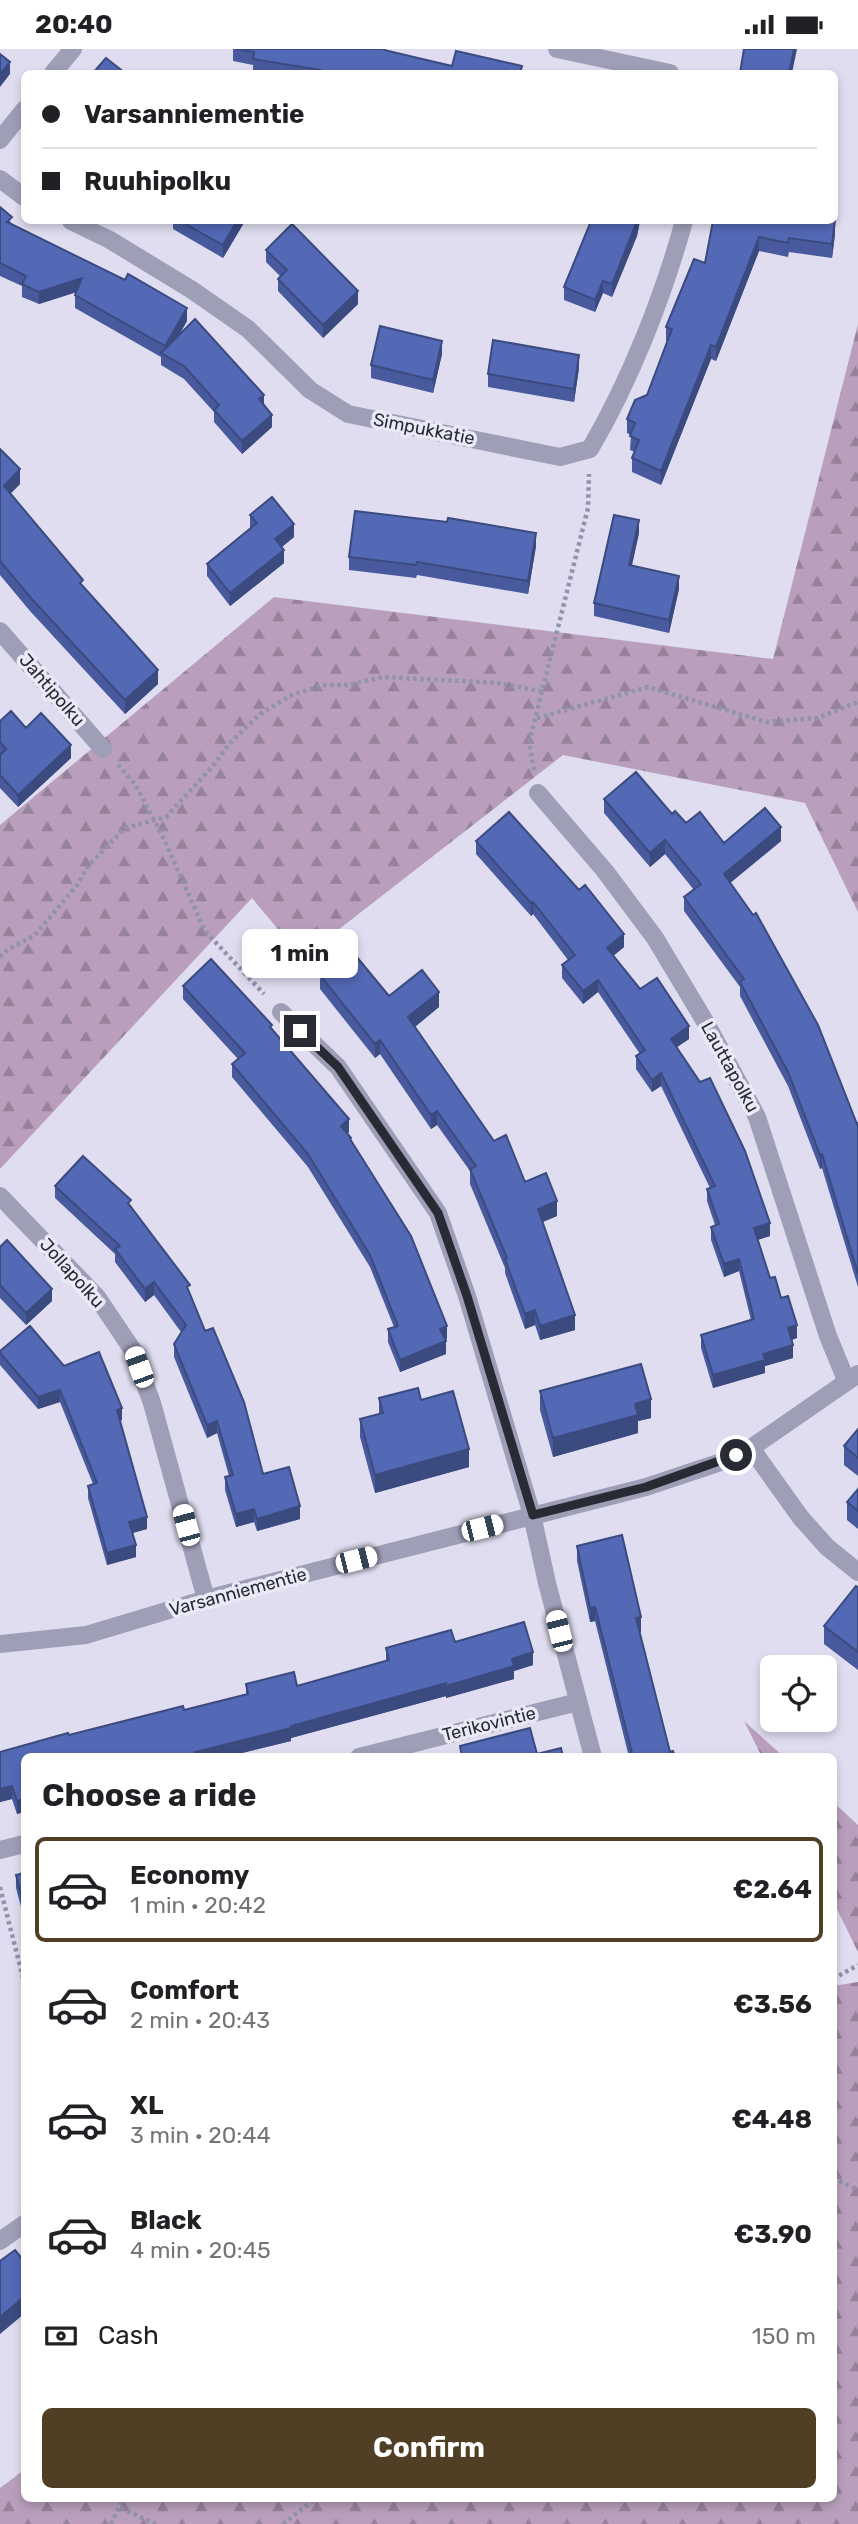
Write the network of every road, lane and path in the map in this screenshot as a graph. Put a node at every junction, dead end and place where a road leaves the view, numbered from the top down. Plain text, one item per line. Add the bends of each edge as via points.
1 (74, 49) edge
2 (557, 49) edge
3 (56, 70) edge
4 (656, 70) edge
5 (21, 114) edge
6 (0, 141) edge
7 (0, 179) edge
8 (21, 195) edge
9 (77, 224) edge
10 (683, 224) edge
11 (590, 449) junction
12 (0, 631) edge
13 (544, 692) junction
14 (858, 702) edge
15 (537, 718) junction
16 (103, 749) joint
17 (538, 793) joint
18 (153, 819) junction
19 (0, 957) edge
20 (281, 1012) joint
21 (0, 1196) edge
22 (852, 1377) edge
23 (751, 1448) junction
24 (533, 1515) junction
25 (858, 1572) edge
26 (206, 1599) junction
27 (0, 1644) edge
28 (578, 1702) junction
29 (375, 1753) edge
30 (592, 1753) edge
31 (21, 1845) edge
32 (0, 1850) edge
33 (0, 1887) edge
34 (858, 1965) edge
35 (21, 1970) edge
36 (837, 1977) edge
37 (837, 2180) edge
38 (858, 2190) edge
39 (21, 2226) edge
40 (0, 2241) edge
41 (122, 2502) edge
42 (311, 2502) edge
43 (121, 2508) junction
44 (111, 2524) edge
45 (156, 2524) edge
46 (283, 2524) edge

1 - 3 street
2 - 4 street
5 - 6 street
7 - 8 street
9 - 11 street, Simpukkatie via 192,290 248,329 310,390 348,414 560,457
10 - 11 street via 670,270 611,412
11 - 13 path via 588,508
12 - 16 street, Jahtipolku
13 - 15 path
13 - 18 path via 498,683 383,677 323,685 292,695 260,714 230,743 166,817
14 - 15 path via 817,719 766,722 648,687
15 - 17 path via 529,743
16 - 18 path via 135,784
17 - 22 street, Lauttapolku via 606,871 655,937 758,1117 828,1336
18 - 19 path via 125,828 88,866 34,935
18 - 20 path via 205,931
20 - 24 street via 338,1067 438,1213
21 - 26 street, Jollapolku via 97,1297 132,1349 152,1403
22 - 23 street, Varsanniementie
23 - 24 street, Varsanniementie via 646,1487
23 - 25 street via 801,1518
24 - 26 street, Varsanniementie
24 - 28 street
26 - 27 street, Varsanniementie via 86,1635
28 - 29 street, Terikovintie
28 - 30 street
31 - 32 street
33 - 35 path
34 - 36 path
37 - 38 path
39 - 40 street
41 - 43 path
42 - 46 path
43 - 44 path
43 - 45 path

